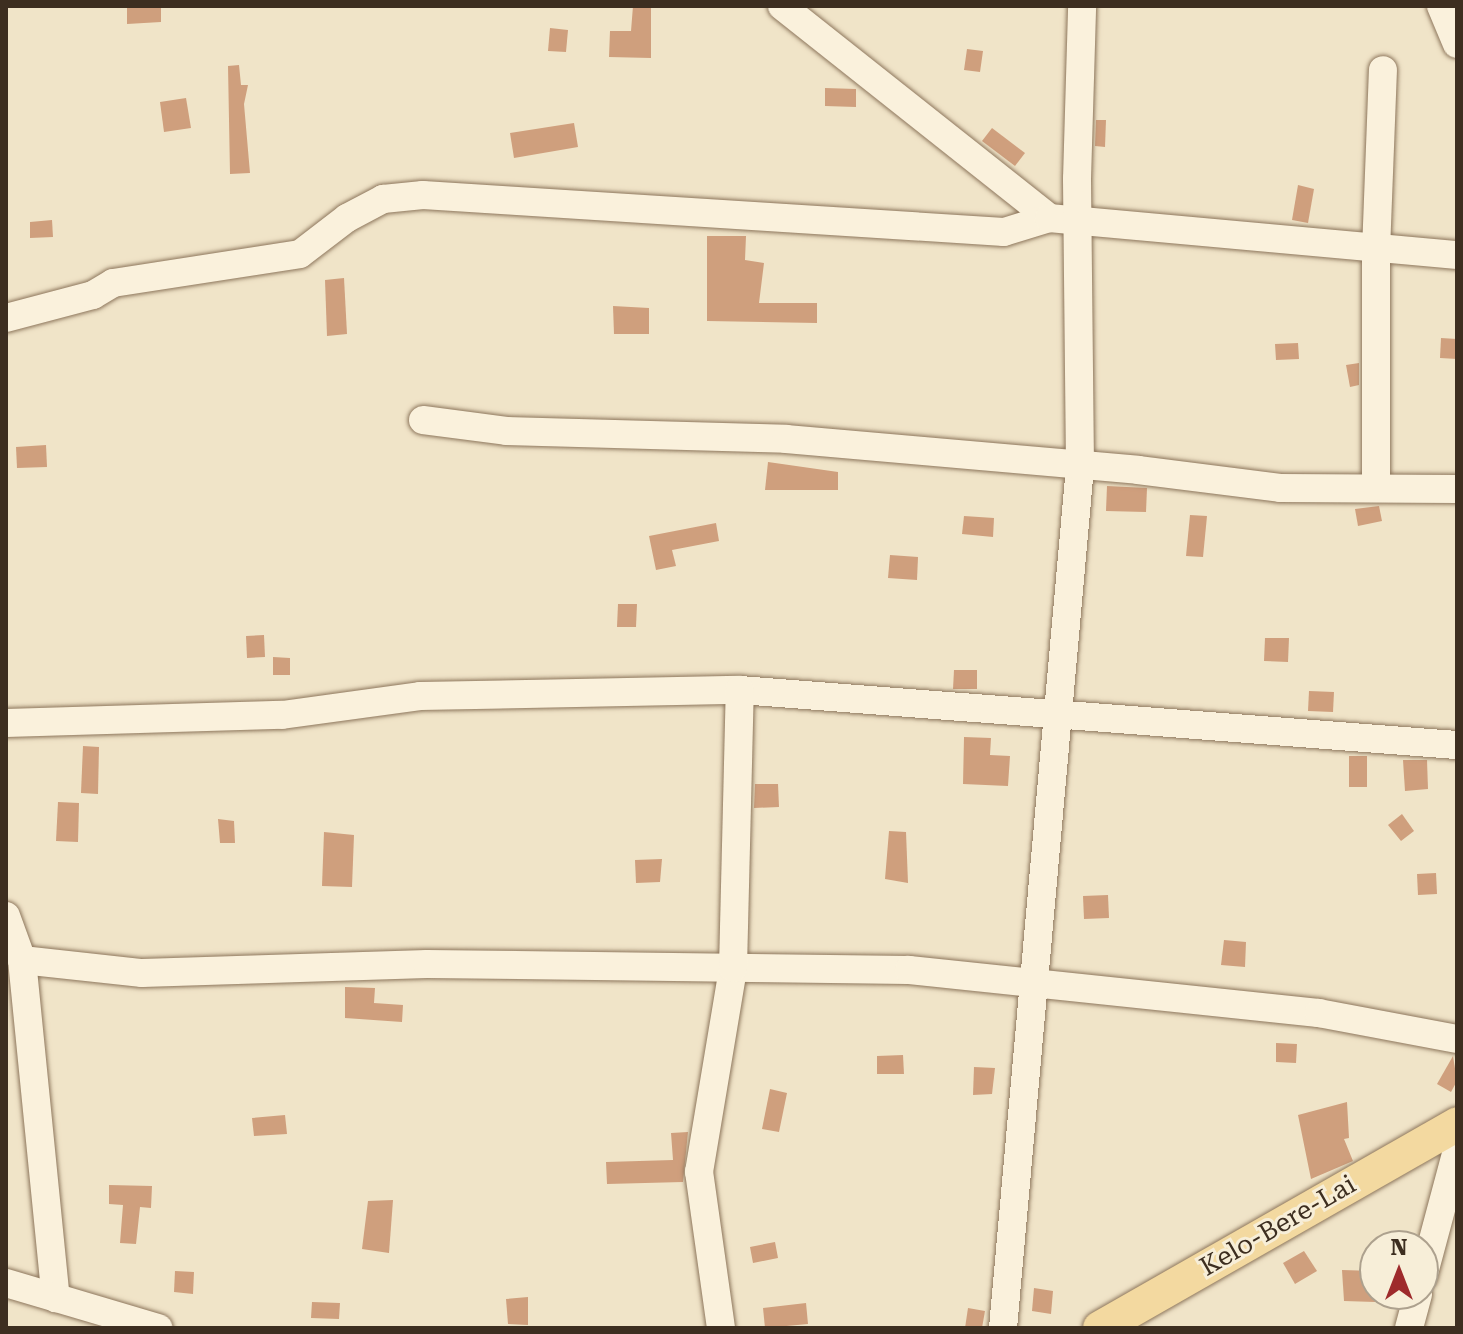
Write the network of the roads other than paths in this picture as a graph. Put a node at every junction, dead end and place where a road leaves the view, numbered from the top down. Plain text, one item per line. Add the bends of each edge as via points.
1 (782, 6) edge
2 (1082, 6) edge
3 (1441, 6) edge
4 (1457, 44) edge
5 (1383, 70) dead end
6 (1049, 218) junction
7 (1081, 222) junction
8 (1376, 251) junction
9 (1457, 255) edge
10 (6, 318) edge
11 (423, 420) dead end
12 (1080, 467) junction
13 (1376, 486) junction
14 (1457, 489) edge
15 (740, 690) junction
16 (1060, 715) junction
17 (6, 723) edge
18 (1457, 745) edge
19 (6, 916) edge
20 (22, 960) junction
21 (733, 968) junction
22 (1036, 982) junction
23 (1457, 1039) edge
24 (1457, 1124) edge
25 (1457, 1150) edge
26 (1436, 1230) edge
27 (6, 1283) edge
28 (56, 1298) junction
29 (158, 1328) edge
30 (721, 1328) edge
31 (1003, 1328) edge
32 (1100, 1328) edge

1 - 6 street
2 - 7 street
3 - 4 street
5 - 8 street
6 - 7 street
6 - 10 street via 1004,232 423,195 383,199 347,218 300,254 113,283 93,295
7 - 8 street
7 - 12 street
8 - 9 street
8 - 13 street
11 - 12 street via 506,431 786,439
12 - 13 street via 1280,488
12 - 16 street
13 - 14 street
15 - 16 street
15 - 17 street via 420,696 282,715
15 - 21 street
16 - 18 street
16 - 22 street
19 - 20 street
20 - 21 street via 142,973 427,964
20 - 28 street
21 - 22 street via 909,970
21 - 30 street via 699,1172
22 - 23 street via 1319,1013
22 - 31 street
24 - 32 main road, Kelo-Bere-Lai
25 - 26 street
27 - 28 street
28 - 29 street

